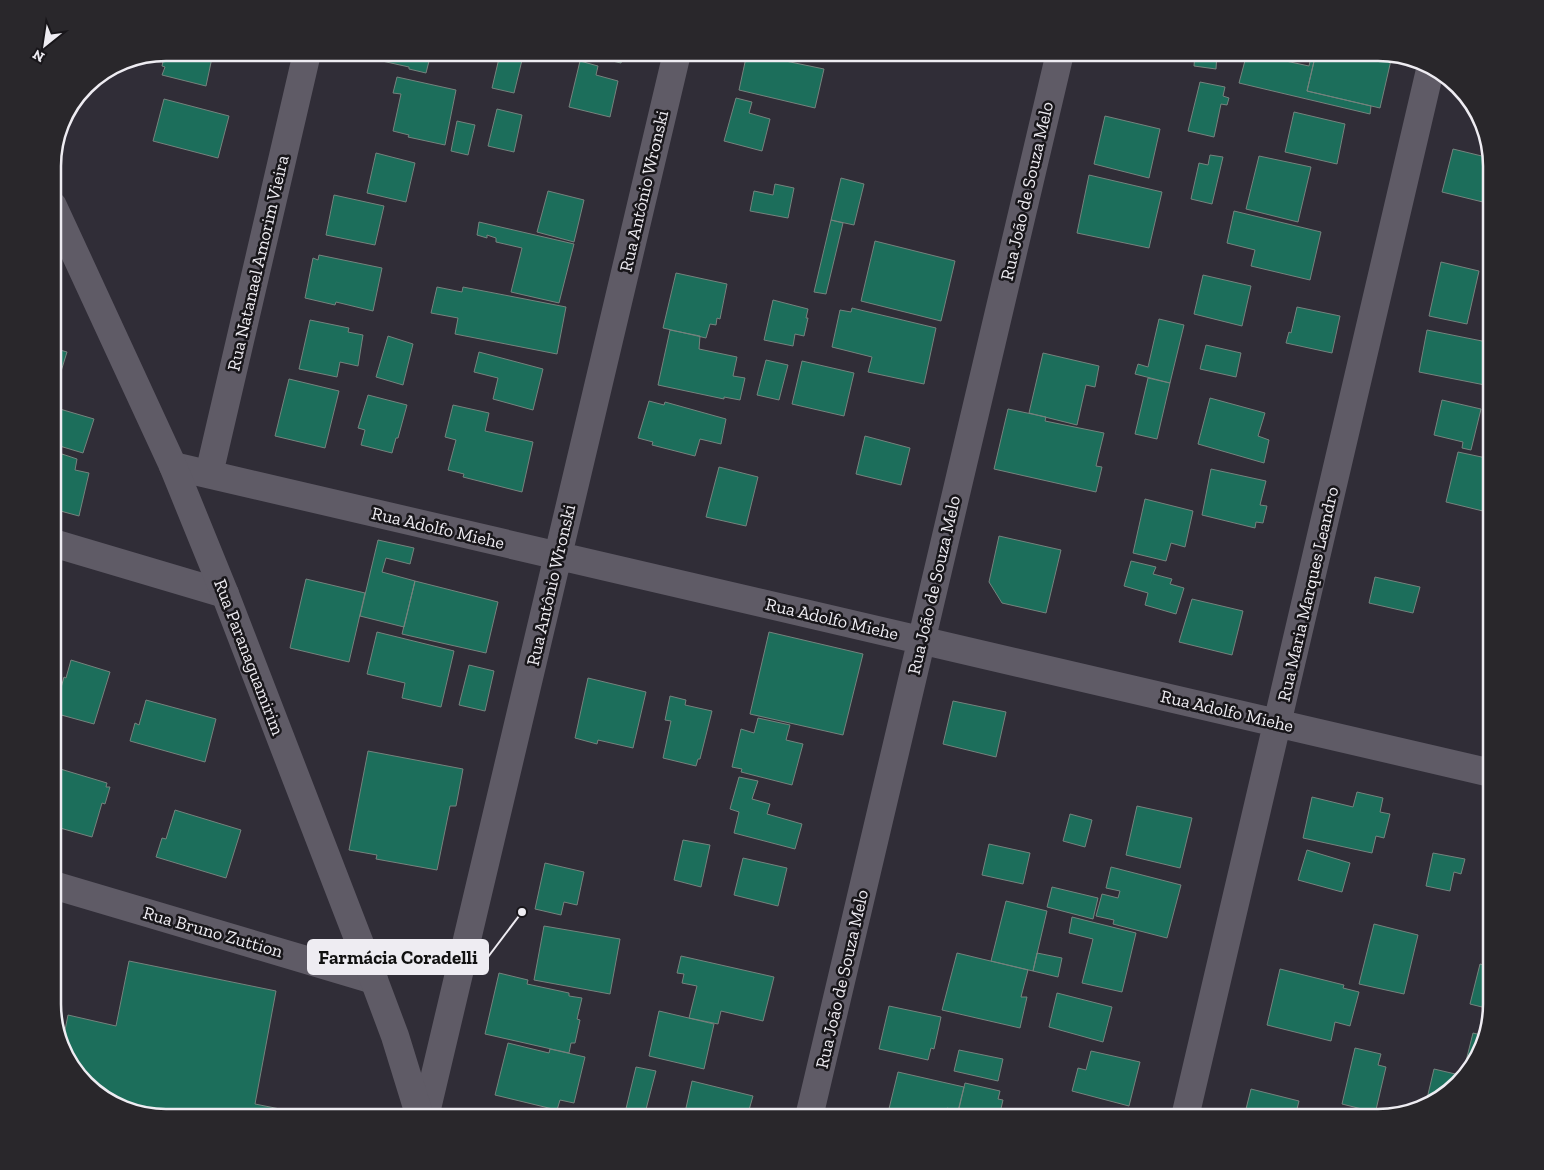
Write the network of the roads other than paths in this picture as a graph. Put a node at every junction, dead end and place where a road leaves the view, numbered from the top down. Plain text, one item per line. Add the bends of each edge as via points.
1 (305, 61) edge
2 (675, 61) edge
3 (1058, 61) edge
4 (1429, 74) edge
5 (61, 225) edge
6 (173, 466) junction
7 (209, 474) junction
8 (61, 545) edge
9 (558, 556) junction
10 (225, 594) junction
11 (921, 640) junction
12 (1278, 723) junction
13 (1483, 770) edge
14 (61, 887) edge
15 (374, 980) junction
16 (417, 1109) edge
17 (427, 1109) edge
18 (811, 1109) edge
19 (1187, 1109) edge

1 - 7 street, Rua Natanael Amorim Vieira
2 - 9 street, Rua Antônio Wronski
3 - 11 street, Rua João de Souza Melo
4 - 12 street, Rua Maria Marques Leandro
5 - 6 street, Rua Paranaguamirim
6 - 7 street, Rua Adolfo Miehe
6 - 10 street, Rua Paranaguamirim
7 - 9 street, Rua Adolfo Miehe
8 - 10 street
9 - 11 street, Rua Adolfo Miehe
9 - 17 street, Rua Antônio Wronski
10 - 15 street, Rua Paranaguamirim
11 - 12 street, Rua Adolfo Miehe
11 - 18 street, Rua João de Souza Melo
12 - 13 street, Rua Adolfo Miehe
12 - 19 street, Rua Maria Marques Leandro
14 - 15 street, Rua Bruno Zuttion
15 - 16 street, Rua Paranaguamirim

